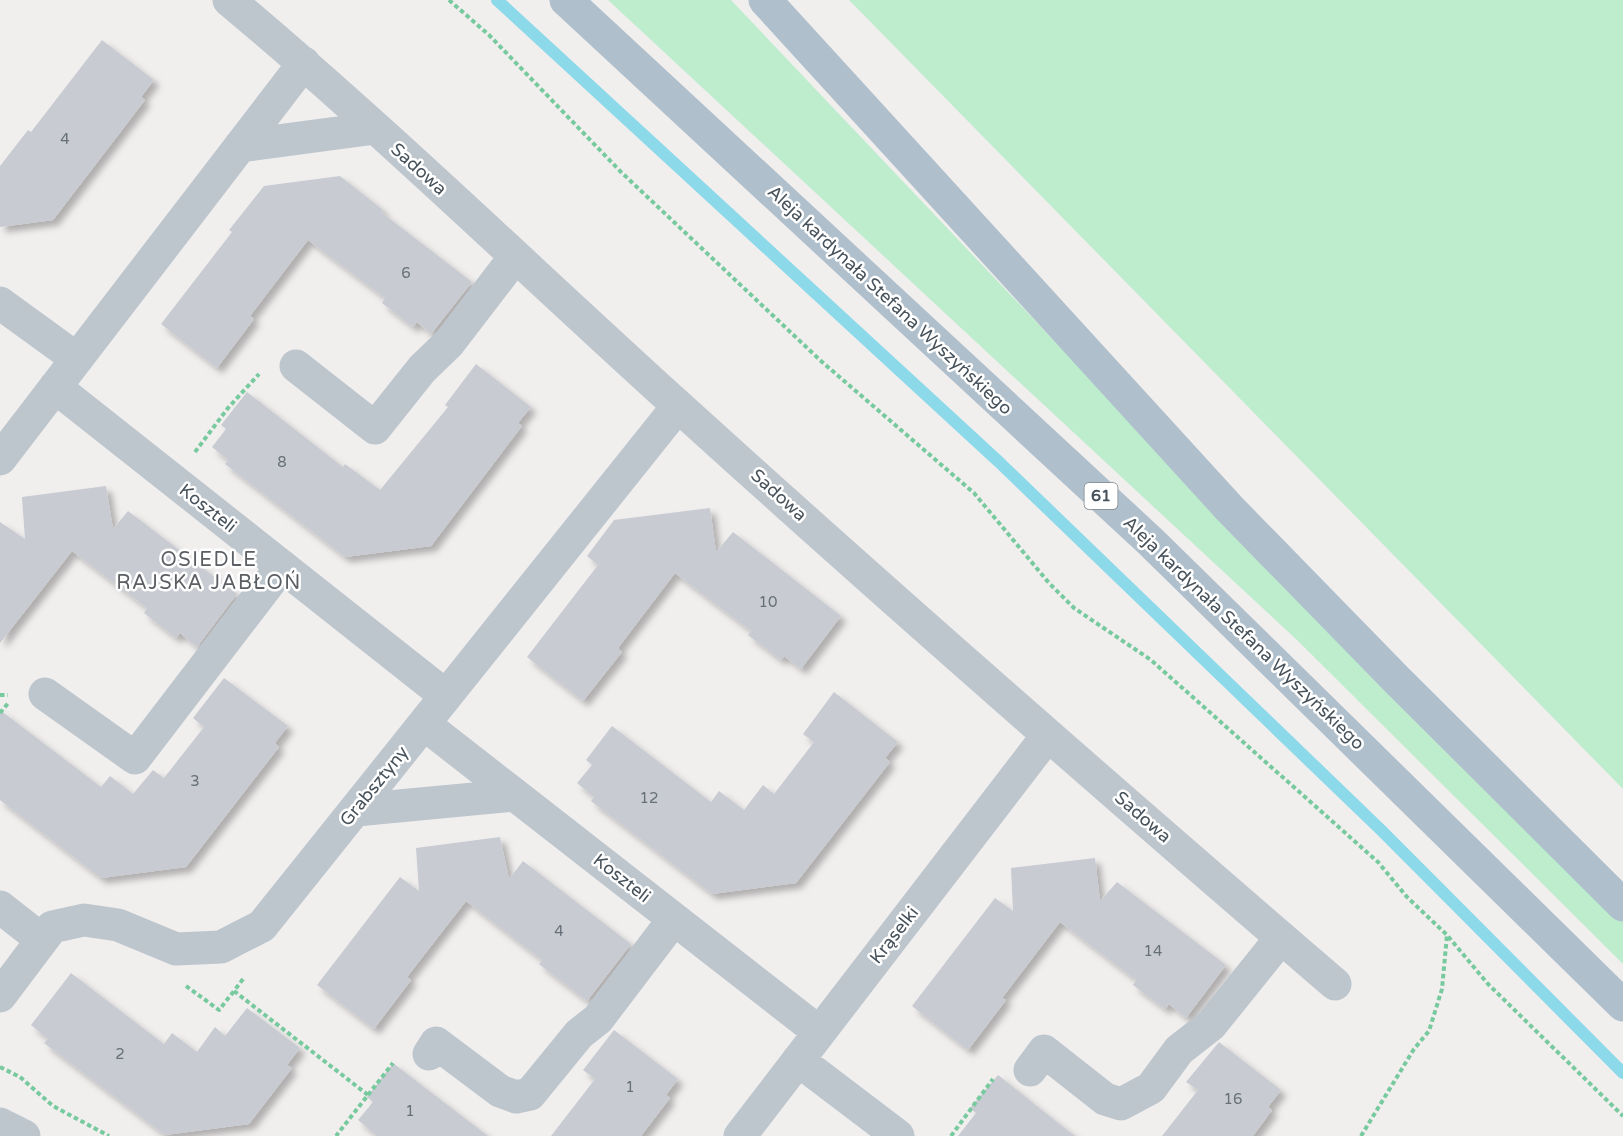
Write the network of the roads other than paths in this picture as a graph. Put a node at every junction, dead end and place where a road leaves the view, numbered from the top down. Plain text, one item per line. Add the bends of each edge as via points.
1 (229, 0) edge
2 (566, 0) edge
3 (765, 0) edge
4 (304, 63) junction
5 (375, 128) junction
6 (240, 146) junction
7 (515, 256) junction
8 (0, 303) edge
9 (76, 359) junction
10 (296, 366) dead end
11 (55, 387) junction
12 (678, 406) junction
13 (0, 459) edge
14 (282, 566) junction
15 (45, 694) dead end
16 (446, 696) junction
17 (424, 724) junction
18 (1048, 735) junction
19 (515, 795) junction
20 (356, 810) junction
21 (1623, 905) edge
22 (0, 907) edge
23 (674, 919) junction
24 (1281, 938) junction
25 (42, 940) junction
26 (1335, 984) dead end
27 (0, 996) edge
28 (1623, 1005) edge
29 (819, 1032) junction
30 (429, 1054) dead end
31 (798, 1060) junction
32 (1030, 1070) road end
33 (0, 1124) edge
34 (24, 1136) edge
35 (740, 1136) edge
36 (898, 1136) edge

1 - 4 street, Sadowa
2 - 28 main road, Aleja kardynała Stefana Wyszyńskiego / 61 via 1151,542
3 - 21 main road via 1254,534
4 - 5 street, Sadowa
4 - 6 street
5 - 6 street
5 - 7 street, Sadowa
6 - 9 street
7 - 10 street via 449,343 422,369 375,428
7 - 12 street, Sadowa
8 - 9 street
9 - 11 street
11 - 13 street
11 - 14 street, Koszteli
12 - 16 street, Grabsztyny
12 - 18 street, Sadowa
14 - 15 street via 135,758
14 - 16 street, Koszteli
16 - 17 street, Grabsztyny
17 - 19 street, Koszteli
17 - 20 street, Grabsztyny
18 - 24 street, Sadowa
18 - 29 street, Krąselki
19 - 20 street
19 - 23 street, Koszteli
20 - 25 street, Grabsztyny via 262,926 221,946 176,948 118,925 84,920 52,927
22 - 25 street
23 - 29 street, Koszteli
23 - 30 street via 598,1019 579,1034 530,1094 516,1097 500,1091 436,1043
24 - 26 street, Sadowa
24 - 32 street via 1211,1025 1179,1050 1151,1088 1137,1098 1121,1104 1105,1099 1044,1051
25 - 27 street, Grabsztyny
29 - 31 street, Krąselki
31 - 35 street, Krąselki
31 - 36 street
33 - 34 street

